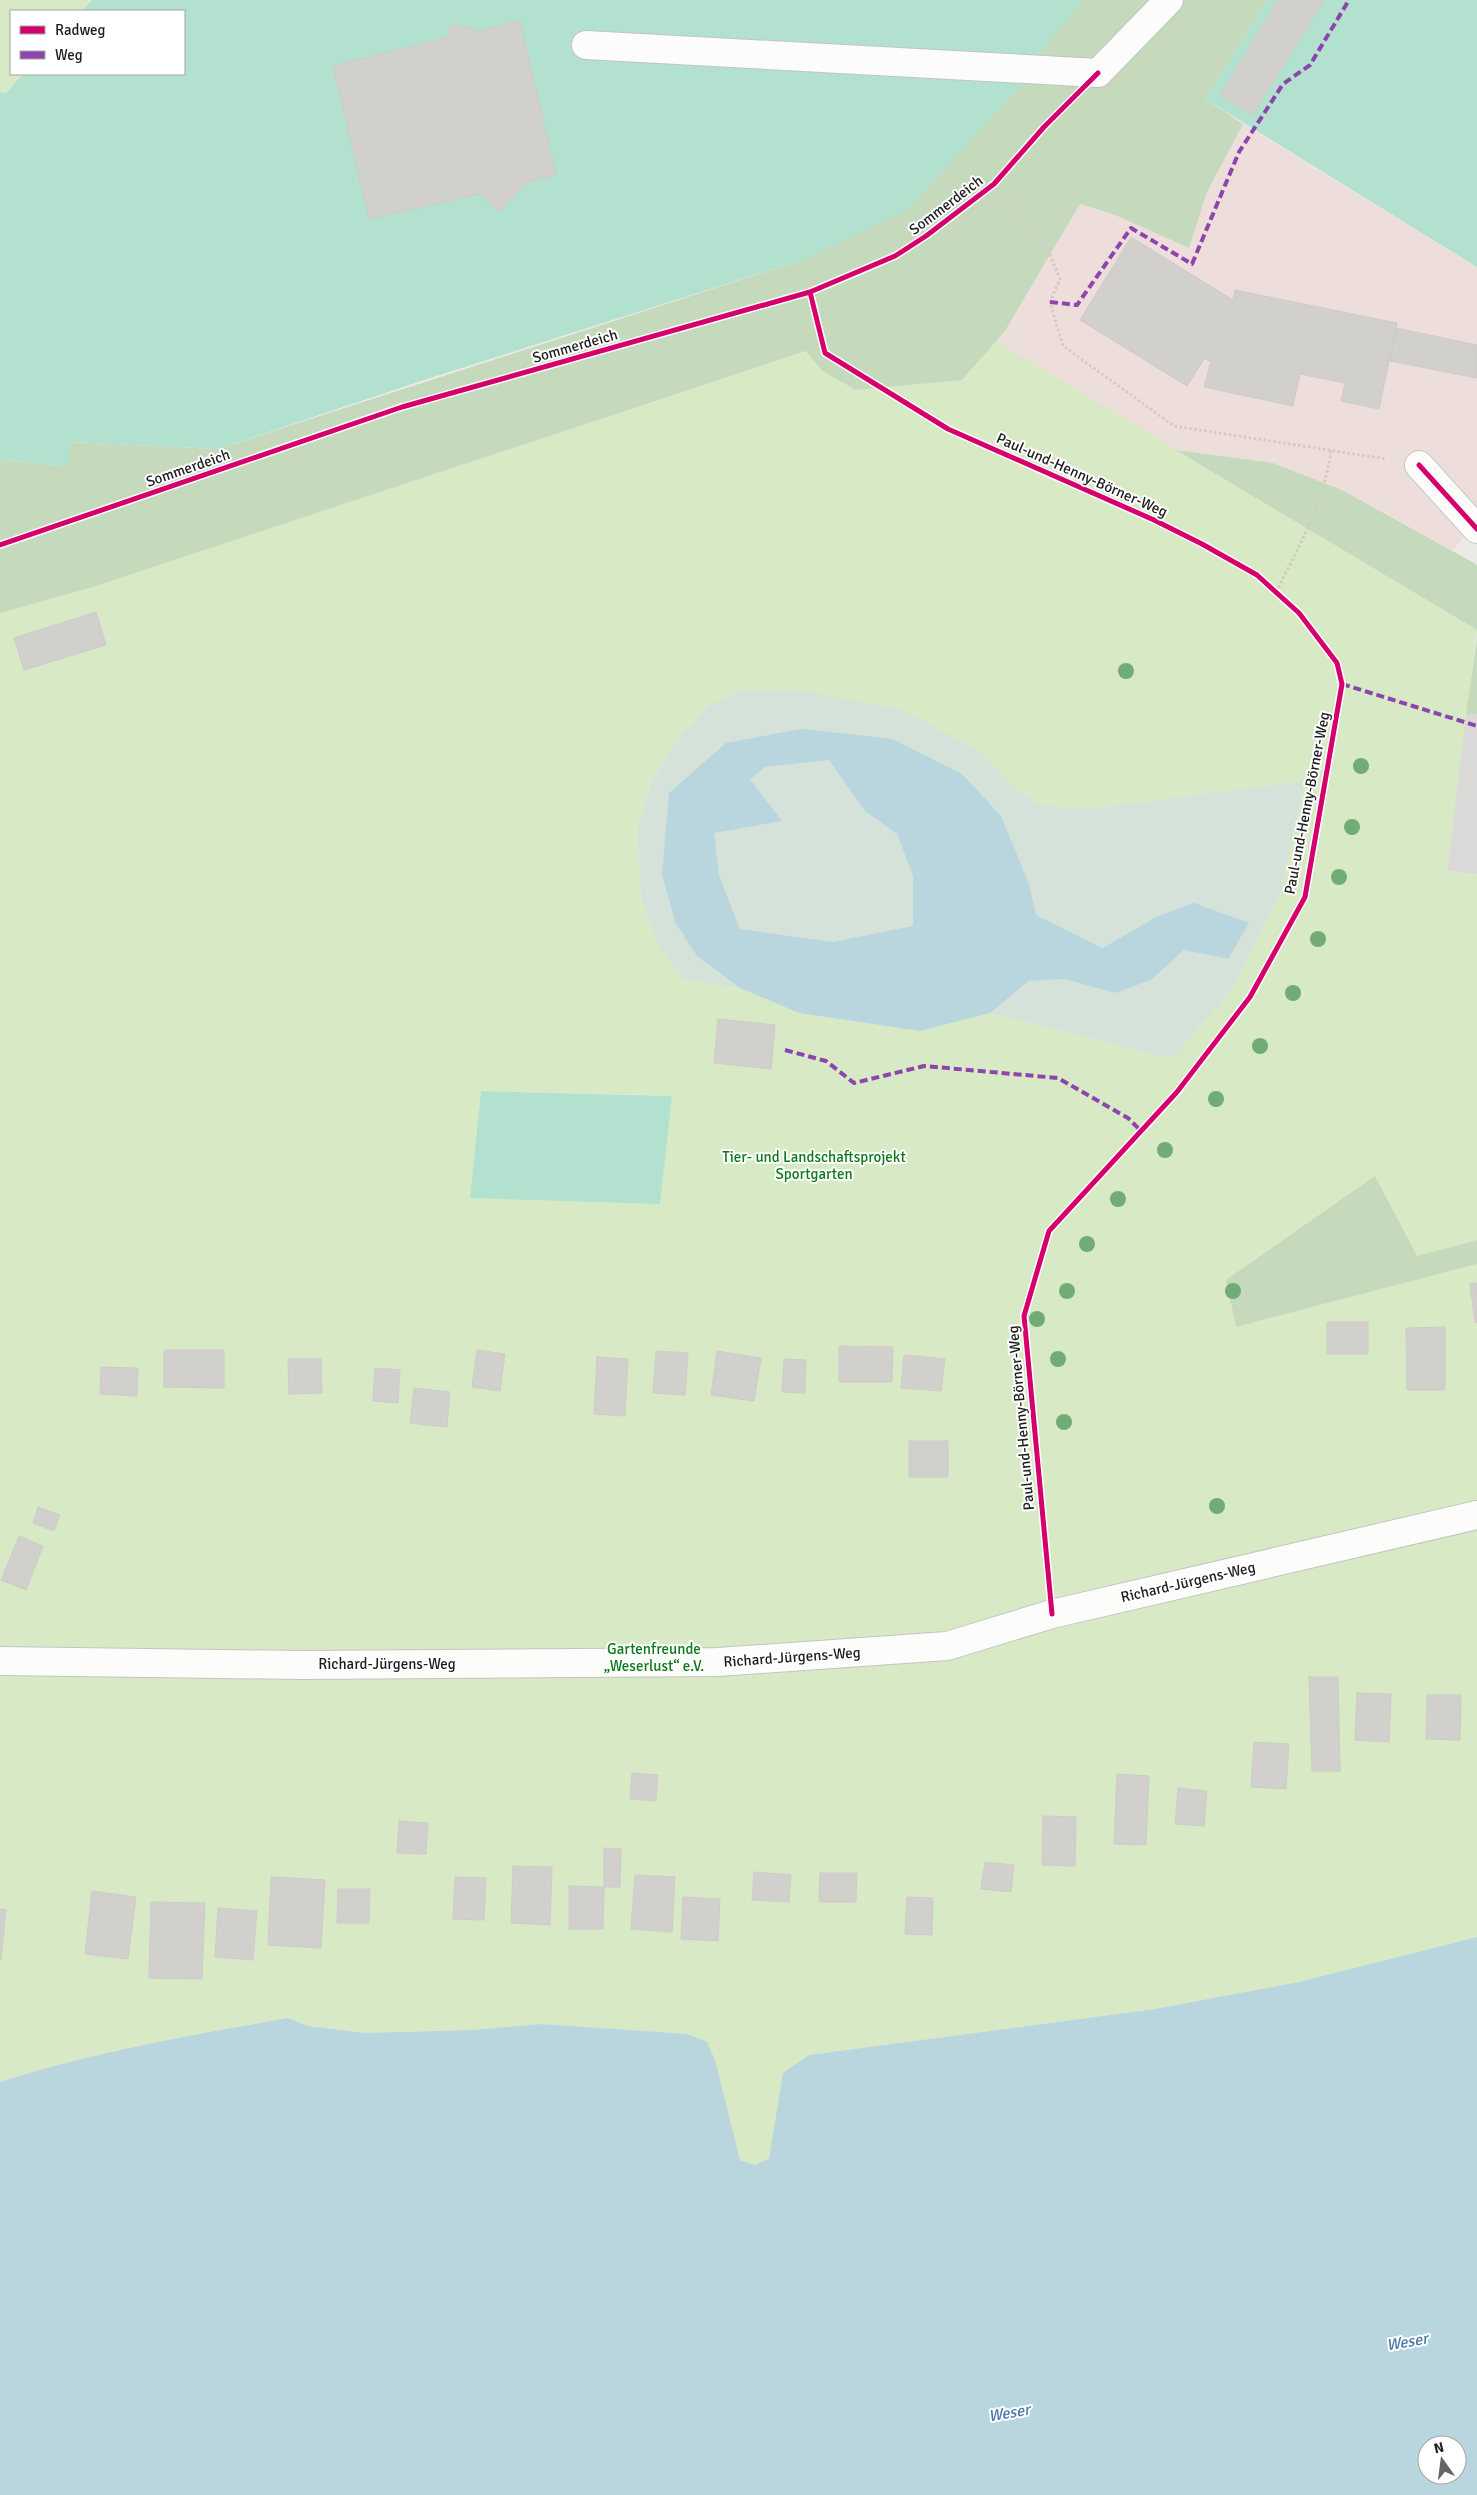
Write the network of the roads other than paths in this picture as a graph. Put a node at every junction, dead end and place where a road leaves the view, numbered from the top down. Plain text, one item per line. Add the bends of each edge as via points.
1 (1169, 0) edge
2 (586, 45) dead end
3 (1419, 465) road end
4 (1477, 529) edge
5 (1477, 1515) edge
6 (0, 1661) edge

1 - 2 street via 1098,73
3 - 4 street
5 - 6 street, Richard-Jürgens-Weg via 1062,1612 947,1646 718,1662 293,1664

